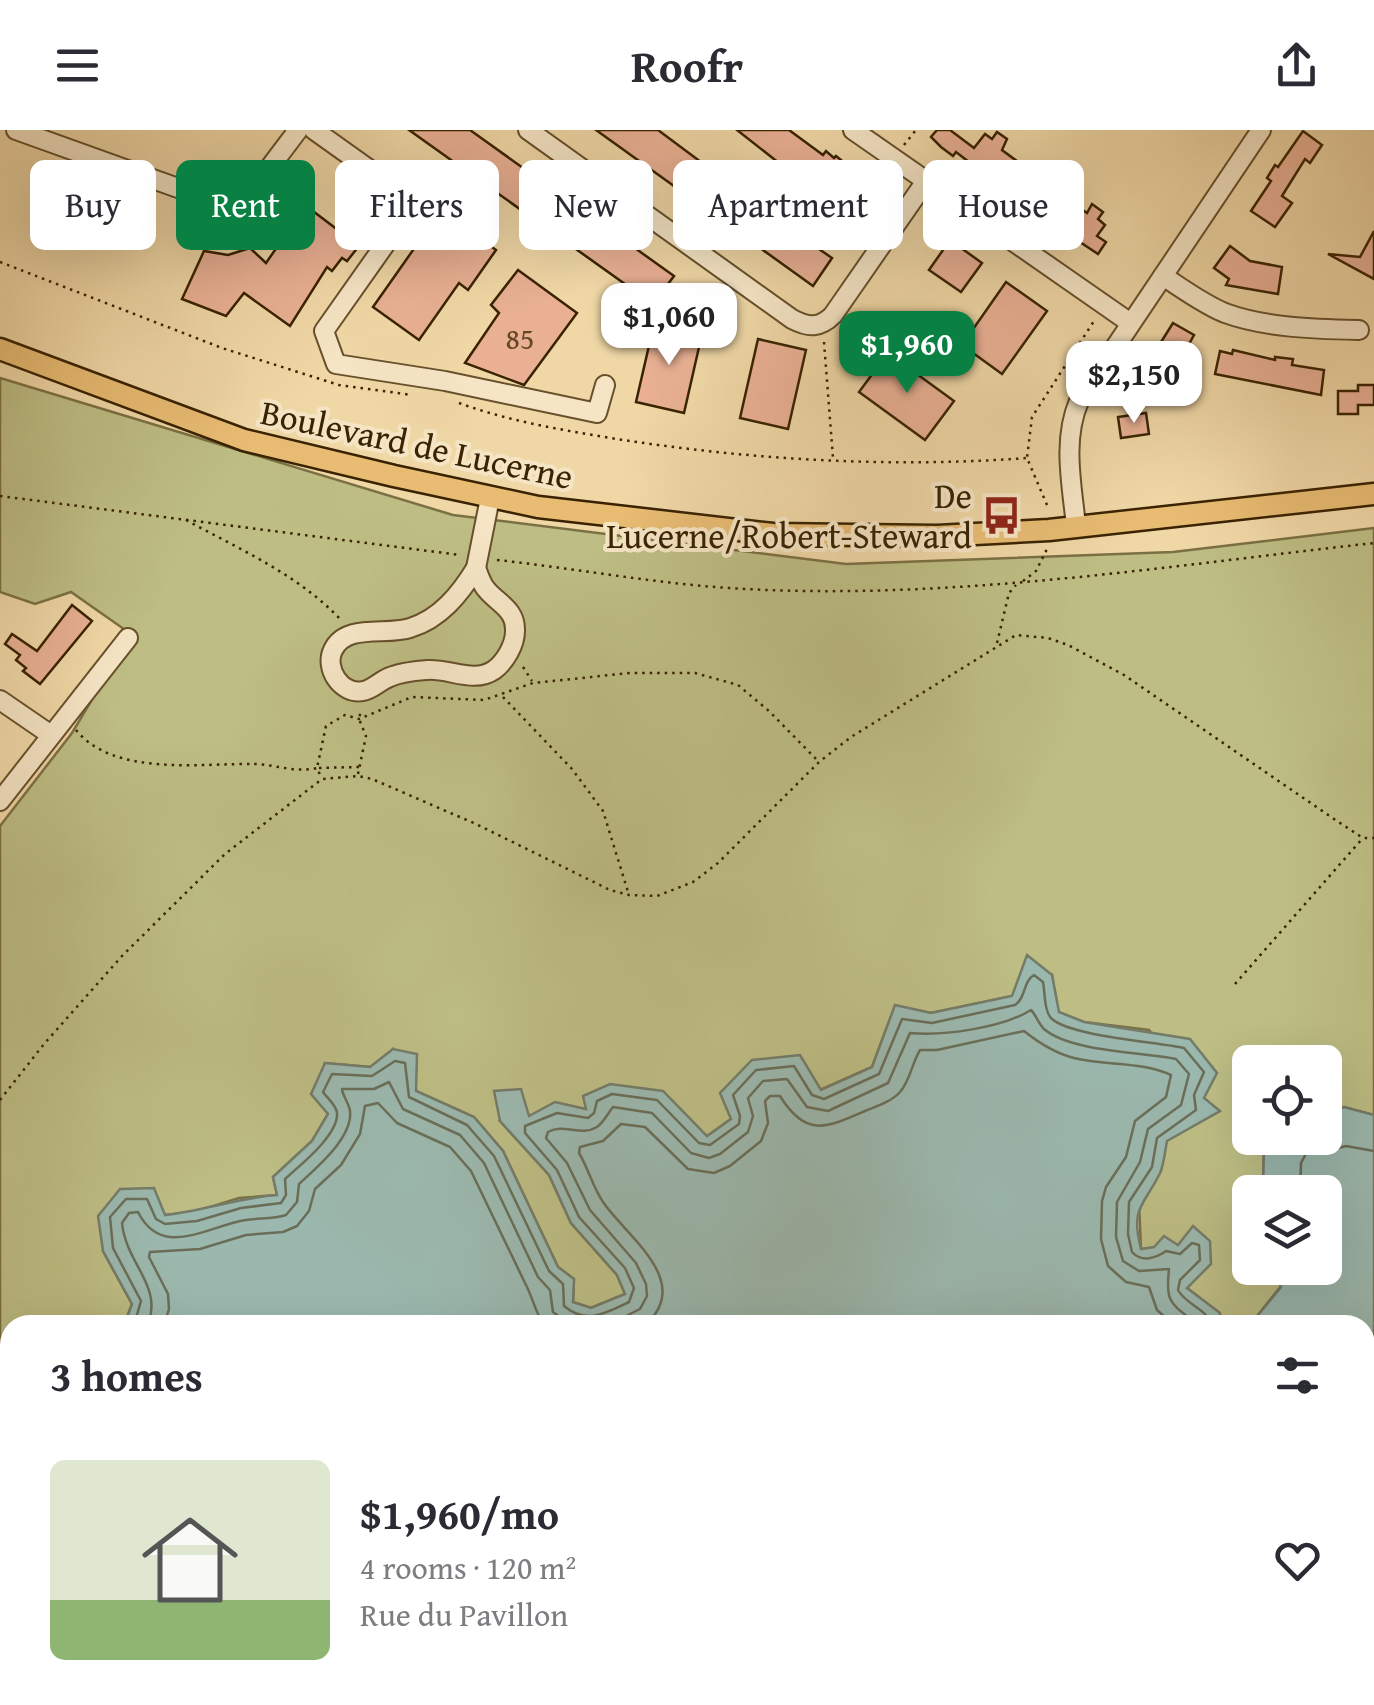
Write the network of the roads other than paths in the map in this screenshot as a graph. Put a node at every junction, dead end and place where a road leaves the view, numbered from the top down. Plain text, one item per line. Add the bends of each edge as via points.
1 (16, 130) edge
2 (298, 130) edge
3 (314, 130) edge
4 (528, 130) edge
5 (853, 130) edge
6 (1261, 130) edge
7 (923, 179) edge
8 (923, 185) edge
9 (1025, 250) edge
10 (1163, 276) junction
11 (1129, 322) junction
12 (1359, 330) dead end
13 (0, 348) edge
14 (604, 384) dead end
15 (1374, 494) edge
16 (490, 498) junction
17 (1076, 526) junction
18 (477, 563) junction
19 (128, 638) dead end
20 (0, 700) edge
21 (51, 736) junction
22 (0, 801) edge

1 - 2 street via 217,202 252,191
3 - 14 street via 416,202 324,331 336,364 596,413
4 - 8 street via 792,320 812,327 847,297
5 - 7 street
6 - 10 street
9 - 11 street
10 - 11 street
10 - 12 street via 1236,316
11 - 17 street via 1073,414
13 - 16 main road, Boulevard de Lucerne via 244,440
15 - 17 main road, Boulevard de Lucerne
16 - 17 main road, Boulevard de Lucerne via 773,534 937,536
16 - 18 street
18 - 18 street via 486,590 513,616 515,631 494,670 481,676 420,670 364,691 346,687 332,672 334,647 354,633 425,622 450,604
19 - 21 street
20 - 21 street
21 - 22 street

